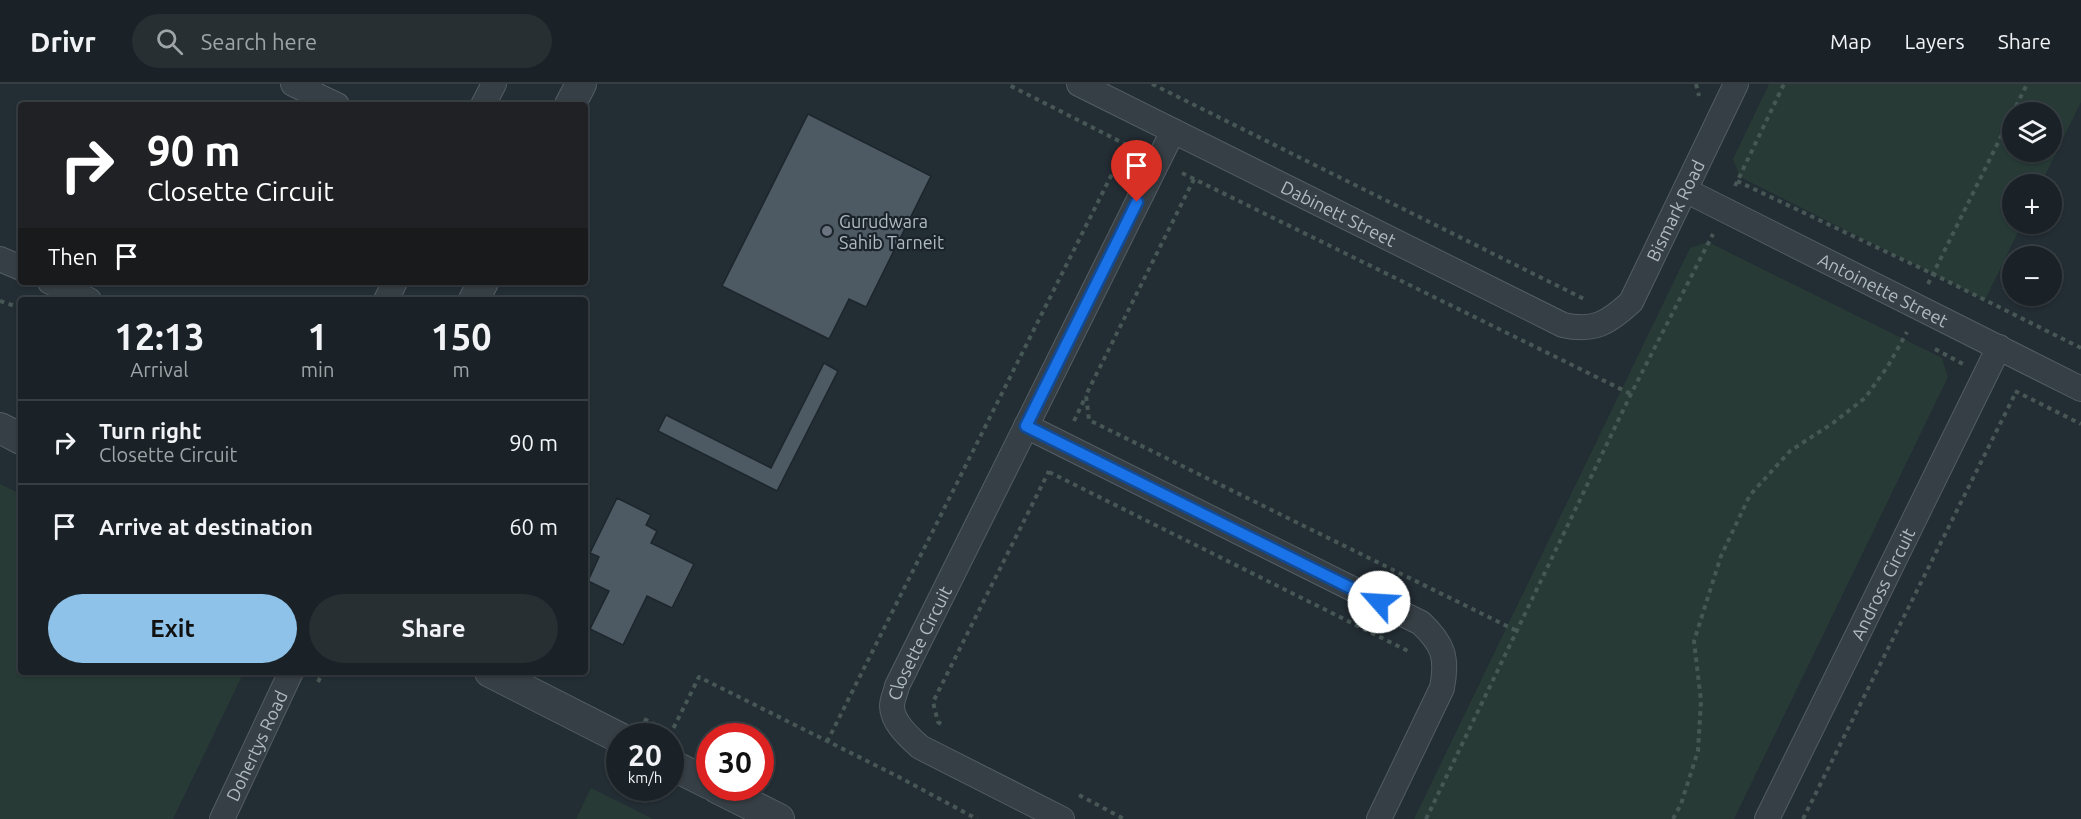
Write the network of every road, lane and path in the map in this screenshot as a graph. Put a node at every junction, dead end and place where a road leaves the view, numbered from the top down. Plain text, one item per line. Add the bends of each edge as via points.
1 (293, 84) edge
2 (494, 84) edge
3 (581, 84) edge
4 (1007, 84) edge
5 (1079, 84) edge
6 (1152, 84) edge
7 (1736, 84) edge
8 (1784, 84) edge
9 (2027, 84) edge
10 (331, 102) edge
11 (485, 102) edge
12 (572, 102) edge
13 (1173, 131) junction
14 (1125, 144) junction
15 (1158, 161) junction
16 (1194, 179) junction
17 (1737, 181) junction
18 (1685, 190) junction
19 (1724, 209) junction
20 (0, 258) edge
21 (18, 267) edge
22 (1933, 274) junction
23 (56, 285) edge
24 (82, 297) edge
25 (1585, 299) dead end
26 (0, 301) edge
27 (18, 307) edge
28 (1918, 307) junction
29 (1599, 324) joint
30 (1999, 347) junction
31 (2081, 348) edge
32 (2081, 388) edge
33 (2016, 392) dead end
34 (1631, 394) junction
35 (1026, 426) junction
36 (0, 428) edge
37 (18, 437) edge
38 (1516, 631) junction
39 (1416, 655) dead end
40 (290, 675) edge
41 (496, 675) edge
42 (641, 717) dead end
43 (948, 728) dead end
44 (606, 731) edge
45 (827, 742) junction
46 (1073, 792) dead end
47 (743, 801) edge
48 (222, 819) edge
49 (779, 819) edge
50 (976, 819) edge
51 (1062, 819) edge
52 (1124, 819) edge
53 (1379, 819) edge
54 (1426, 819) edge
55 (1673, 819) edge
56 (1767, 819) edge
57 (1803, 819) edge

1 - 10 street
2 - 11 street
3 - 12 street
4 - 14 path
5 - 13 street, Dabinett Street
6 - 25 path
7 - 18 street, Bismark Road
8 - 17 path
9 - 22 path
13 - 15 street, Closette Circuit
13 - 29 street, Dabinett Street via 1563,325 1581,329
14 - 15 path
14 - 45 path
15 - 16 path
15 - 35 street, Closette Circuit
16 - 34 path
16 - 38 path via 1086,395 1089,420
17 - 19 path
17 - 22 path
18 - 19 street, Antoinette Street
18 - 29 street, Bismark Road via 1631,302 1616,316
19 - 28 street, Antoinette Street
19 - 34 path
20 - 21 street
22 - 28 path
22 - 31 path
23 - 24 street
26 - 27 path
28 - 30 street, Antoinette Street
28 - 55 path via 1888,366 1865,398 1791,451 1750,495 1722,556 1694,641 1701,701 1698,751
30 - 32 street, Antoinette Street
30 - 56 street, Andross Circuit
33 - 57 path
34 - 38 path
35 - 51 street, Closette Circuit via 897,686 892,706 896,720 920,747
35 - 53 street via 1421,622 1434,635 1443,650 1442,688
36 - 37 street
38 - 54 path
39 - 43 path via 1049,472 933,702 938,722
40 - 48 street, Dohertys Road
41 - 44 street
42 - 45 path via 671,733 699,677
45 - 50 path
46 - 52 path
47 - 49 street

